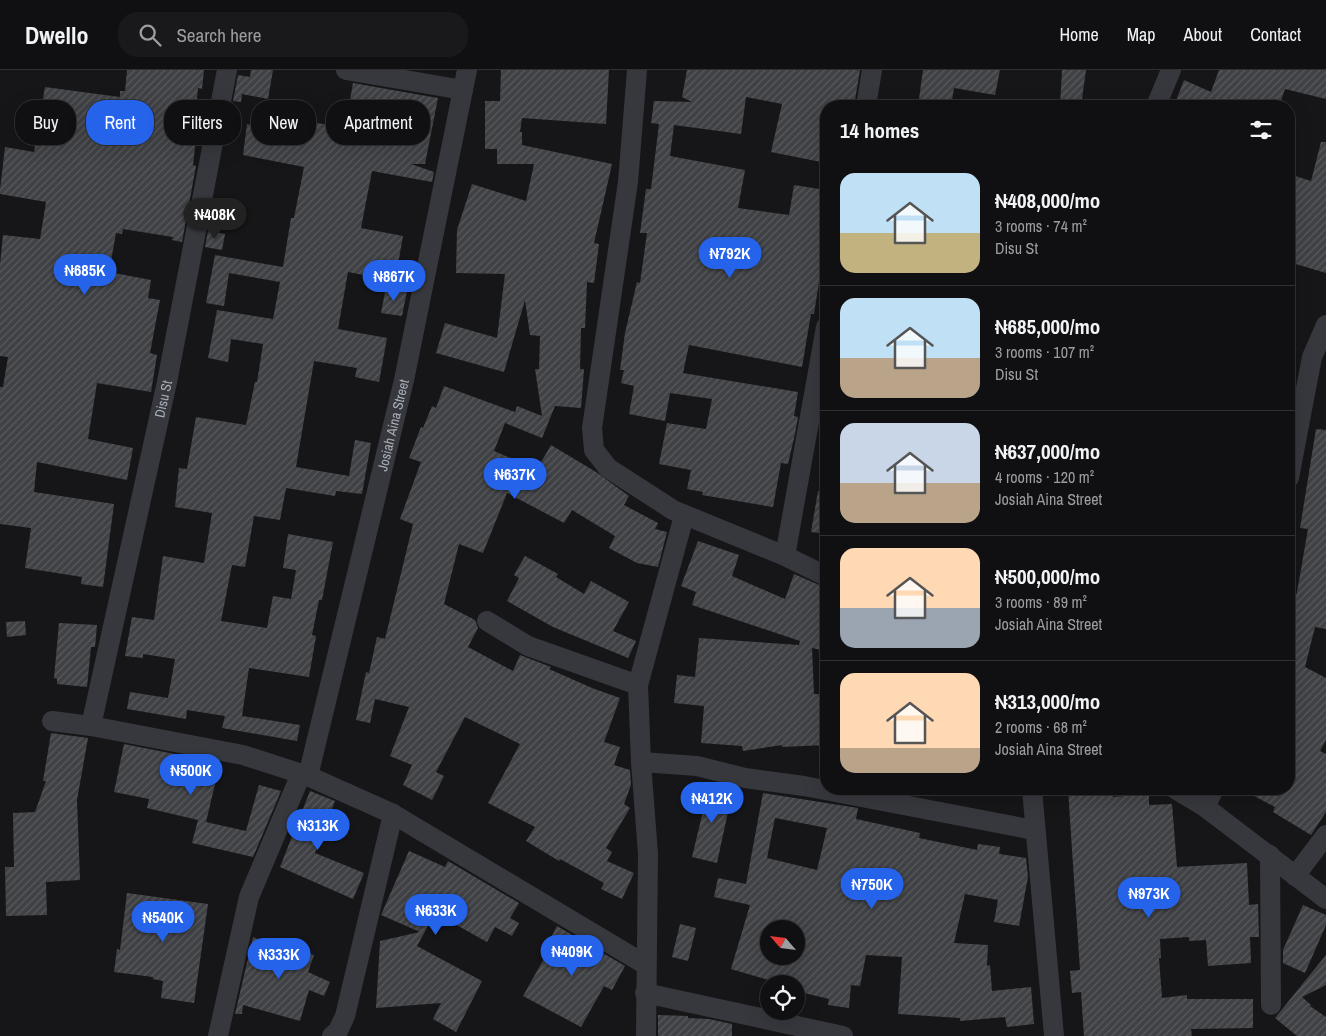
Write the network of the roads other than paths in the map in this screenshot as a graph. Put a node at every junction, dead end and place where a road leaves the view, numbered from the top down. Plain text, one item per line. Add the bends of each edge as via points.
1 (227, 70) edge
2 (346, 70) edge
3 (468, 70) edge
4 (637, 70) edge
5 (872, 70) edge
6 (1171, 70) edge
7 (463, 90) junction
8 (867, 100) edge
9 (1158, 100) edge
10 (1326, 325) edge
11 (820, 361) edge
12 (1295, 446) edge
13 (684, 516) junction
14 (785, 556) junction
15 (820, 573) edge
16 (487, 621) dead end
17 (638, 685) junction
18 (52, 721) dead end
19 (91, 726) junction
20 (640, 762) junction
21 (304, 775) junction
22 (820, 789) edge
23 (851, 795) edge
24 (1032, 795) edge
25 (1185, 795) edge
26 (1211, 795) edge
27 (1205, 807) junction
28 (393, 814) junction
29 (1034, 830) junction
30 (1326, 836) edge
31 (1270, 855) junction
32 (1294, 876) junction
33 (1326, 899) edge
34 (646, 965) junction
35 (645, 993) junction
36 (1271, 1005) dead end
37 (218, 1036) edge
38 (332, 1036) edge
39 (646, 1036) edge
40 (843, 1036) edge
41 (1054, 1036) edge

1 - 19 street, Disu St via 167,382
2 - 7 street
3 - 7 street, Josiah Aina Street
4 - 13 street via 628,182 592,428 594,450 608,468
5 - 8 street
6 - 9 street
7 - 21 street, Josiah Aina Street via 404,380
10 - 12 street via 1312,357
11 - 14 street
13 - 14 street
13 - 17 street
14 - 15 street
16 - 17 street via 528,646
17 - 20 street
18 - 19 street
19 - 21 street via 243,755
20 - 22 street via 696,766 745,778
20 - 34 street via 648,854
21 - 28 street
21 - 37 street, Josiah Aina Street via 249,897
23 - 29 street
24 - 29 street
25 - 27 street
26 - 27 street
27 - 31 street
28 - 34 street
28 - 38 street via 345,1016
29 - 41 street
30 - 32 street
31 - 32 street
31 - 36 street
32 - 33 street
34 - 35 street
35 - 39 street
35 - 40 street

